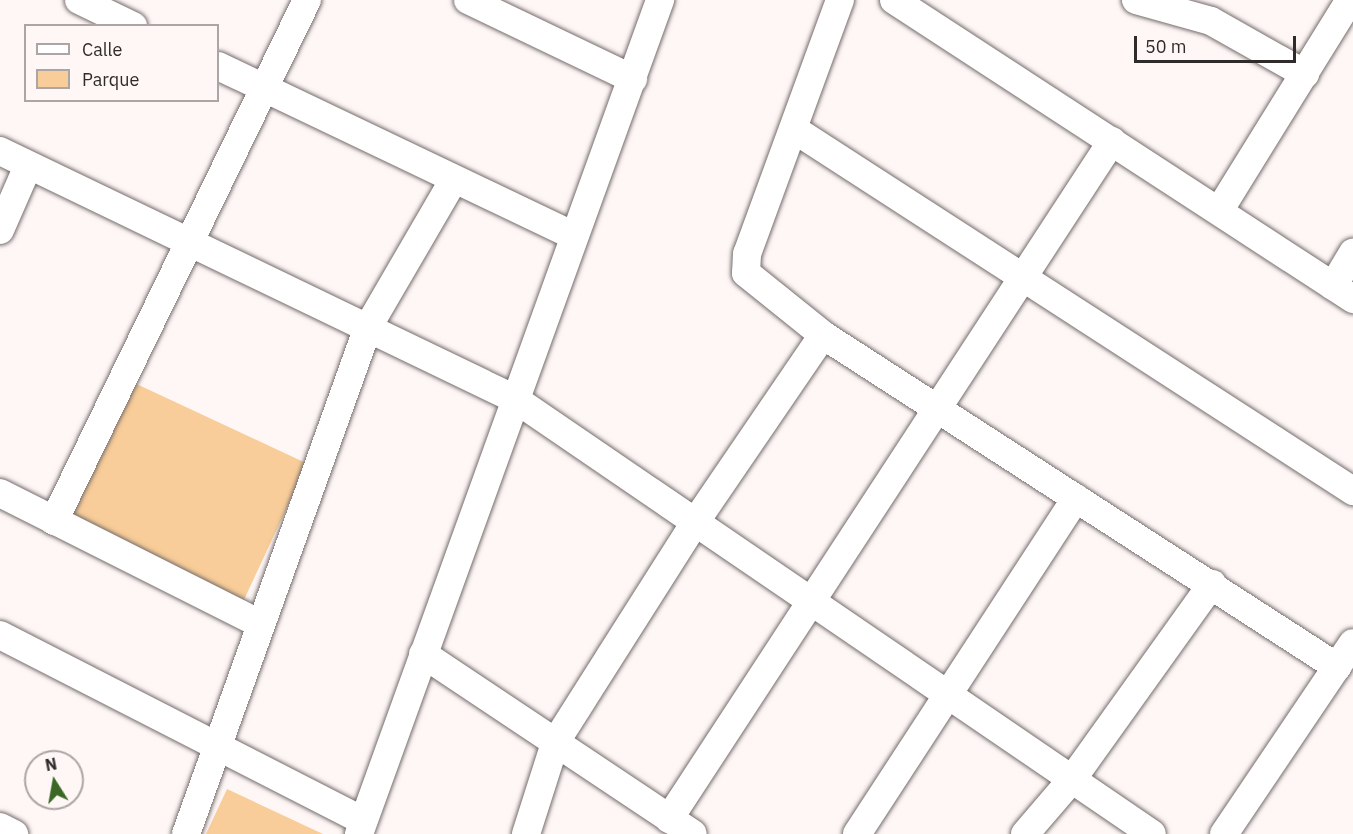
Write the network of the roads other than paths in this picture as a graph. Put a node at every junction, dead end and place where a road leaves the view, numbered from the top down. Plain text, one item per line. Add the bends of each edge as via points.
1 (79, 0) edge
2 (307, 0) edge
3 (660, 0) edge
4 (840, 0) edge
5 (894, 0) edge
6 (1136, 0) edge
7 (1350, 0) edge
8 (479, 2) edge
9 (129, 24) edge
10 (219, 66) edge
11 (1305, 74) junction
12 (633, 79) junction
13 (264, 88) junction
14 (795, 130) junction
15 (1112, 141) junction
16 (0, 151) edge
17 (28, 166) junction
18 (454, 179) junction
19 (1219, 212) junction
20 (0, 230) edge
21 (574, 236) junction
22 (189, 244) junction
23 (1353, 253) edge
24 (1024, 278) junction
25 (1343, 292) edge
26 (368, 327) junction
27 (823, 335) junction
28 (515, 399) junction
29 (937, 410) junction
30 (1353, 491) edge
31 (0, 493) edge
32 (1076, 498) junction
33 (54, 520) junction
34 (696, 521) junction
35 (1212, 584) junction
36 (809, 598) junction
37 (261, 624) junction
38 (0, 635) edge
39 (1353, 643) edge
40 (423, 654) junction
41 (1336, 668) junction
42 (949, 693) junction
43 (555, 743) junction
44 (217, 749) junction
45 (1073, 778) junction
46 (669, 819) junction
47 (361, 828) edge
48 (186, 834) edge
49 (526, 834) edge
50 (693, 834) edge
51 (857, 834) edge
52 (1025, 834) edge
53 (1152, 834) edge
54 (1224, 834) edge

1 - 9 street
2 - 13 street
3 - 12 street
4 - 14 street
5 - 15 street
6 - 11 street via 1211,21
7 - 11 street
8 - 12 street
10 - 13 street
11 - 19 street
12 - 21 street
13 - 18 street
13 - 22 street
14 - 24 street
14 - 27 street via 747,254 747,273
15 - 19 street
15 - 24 street
16 - 17 street
17 - 20 street
17 - 22 street
18 - 21 street
18 - 26 street
19 - 25 street
21 - 28 street
22 - 26 street
22 - 33 street
23 - 25 street
24 - 29 street
24 - 30 street
26 - 28 street
26 - 37 street
27 - 29 street
27 - 34 street
28 - 34 street
28 - 40 street
29 - 32 street
29 - 36 street
31 - 33 street
32 - 35 street
32 - 42 street
33 - 37 street
34 - 36 street
34 - 43 street
35 - 41 street
35 - 45 street
36 - 42 street
36 - 46 street
37 - 44 street
38 - 44 street
39 - 41 street
40 - 43 street
40 - 47 street
41 - 54 street
42 - 45 street
42 - 51 street
43 - 46 street
43 - 49 street
44 - 47 street
44 - 48 street
45 - 52 street
45 - 53 street
46 - 50 street

